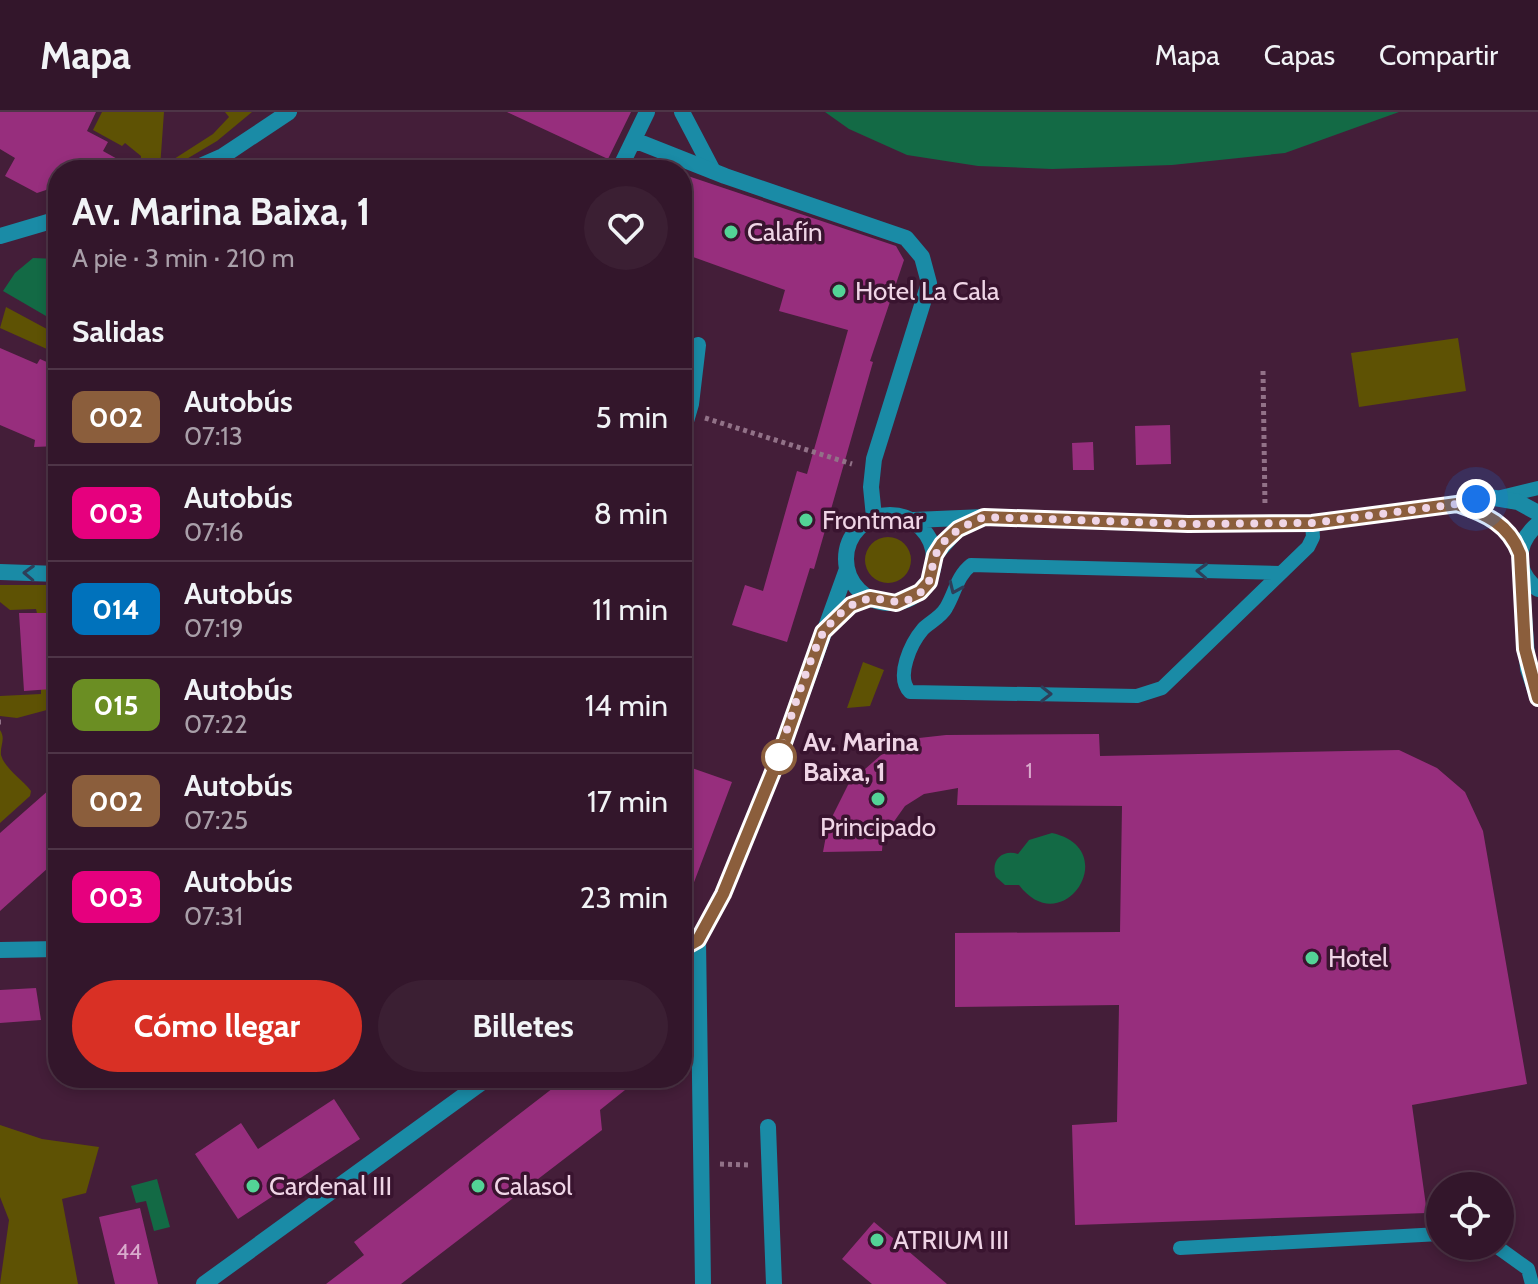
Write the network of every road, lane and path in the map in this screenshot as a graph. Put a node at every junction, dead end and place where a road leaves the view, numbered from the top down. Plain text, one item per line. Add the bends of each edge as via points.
1 (289, 112) edge
2 (647, 112) edge
3 (682, 112) edge
4 (634, 140) junction
5 (214, 160) edge
6 (624, 160) edge
7 (685, 160) edge
8 (692, 163) edge
9 (713, 171) junction
10 (48, 222) edge
11 (0, 236) edge
12 (698, 345) dead end
13 (1263, 371) dead end
14 (692, 386) edge
15 (692, 414) edge
16 (872, 470) junction
17 (1538, 488) edge
18 (1501, 497) junction
19 (1457, 504) junction
20 (1538, 513) edge
21 (874, 517) junction
22 (984, 517) junction
23 (914, 520) junction
24 (1265, 523) junction
25 (1312, 523) junction
26 (1538, 524) edge
27 (935, 555) junction
28 (1520, 559) junction
29 (847, 569) junction
30 (0, 572) edge
31 (1280, 573) junction
32 (48, 574) edge
33 (1538, 589) edge
34 (870, 598) junction
35 (823, 632) junction
36 (1538, 685) edge
37 (1537, 691) edge
38 (1538, 698) edge
39 (698, 940) junction
40 (692, 943) edge
41 (48, 949) edge
42 (0, 950) edge
43 (474, 1088) edge
44 (768, 1127) dead end
45 (703, 1164) junction
46 (769, 1166) junction
47 (1426, 1235) edge
48 (1180, 1248) dead end
49 (1514, 1259) edge
50 (204, 1284) edge
51 (703, 1284) edge
52 (774, 1284) edge
53 (1532, 1284) edge

1 - 5 street
2 - 4 street
3 - 9 street
4 - 6 street
4 - 7 street
8 - 9 street
9 - 16 street via 906,238 922,257 929,283
10 - 11 street
12 - 14 street
13 - 24 path
15 - 16 path
16 - 21 street
17 - 18 lane
18 - 19 street
18 - 20 street
19 - 25 street
19 - 28 street via 1504,526 1514,537
21 - 23 street via 901,515
21 - 29 street via 854,533
22 - 23 street
22 - 24 street
22 - 27 street via 958,529
23 - 27 street via 932,542
24 - 25 street
25 - 31 lane via 1308,547
26 - 28 street via 1528,532
27 - 34 street via 934,569 920,592 896,603
28 - 33 street via 1525,576
28 - 37 street via 1528,669
29 - 34 street via 859,591
29 - 35 street
32 -> 30 street
31 -> 31 lane via 971,565 963,571 945,611 917,638 902,676 904,686 910,692 1137,696 1162,688
34 - 35 street via 851,605
35 - 39 street via 779,757 723,894
36 - 37 street
37 - 38 street
39 - 40 street
39 - 45 street
41 - 42 street
43 - 50 street
44 - 46 street
45 - 46 path
45 - 51 street
46 - 52 street
47 - 48 lane
49 - 53 lane via 1528,1269

